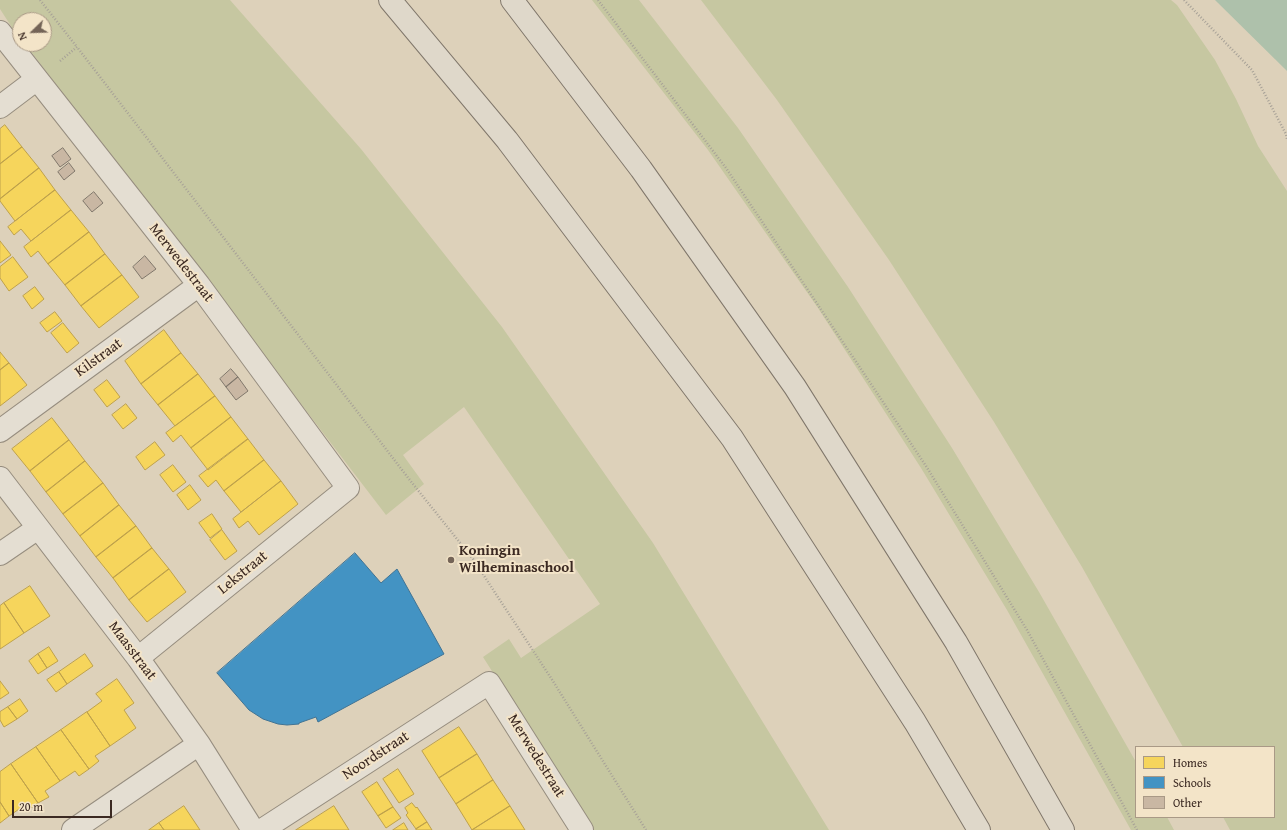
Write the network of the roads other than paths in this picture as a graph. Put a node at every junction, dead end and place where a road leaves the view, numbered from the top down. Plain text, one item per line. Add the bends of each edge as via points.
1 (390, 0) edge
2 (512, 0) edge
3 (0, 32) edge
4 (37, 79) junction
5 (0, 107) edge
6 (198, 285) junction
7 (0, 431) edge
8 (0, 478) edge
9 (348, 488) joint
10 (38, 528) junction
11 (0, 554) edge
12 (138, 658) junction
13 (490, 683) joint
14 (199, 744) junction
15 (73, 830) edge
16 (253, 830) edge
17 (262, 830) edge
18 (582, 830) edge
19 (980, 830) edge
20 (1063, 830) edge

1 - 19 highway via 507,140 732,438 915,722
2 - 20 highway via 641,169 795,386 956,642
3 - 4 street, Merwedestraat
4 - 5 street
4 - 6 street, Merwedestraat
6 - 7 street, Kilstraat
6 - 9 street, Merwedestraat
8 - 10 street, Maasstraat
9 - 12 street, Lekstraat
10 - 11 street
10 - 12 street, Maasstraat
12 - 14 street, Maasstraat
13 - 17 street, Noordstraat
13 - 18 street, Merwedestraat
14 - 15 street
14 - 16 street, Maasstraat

